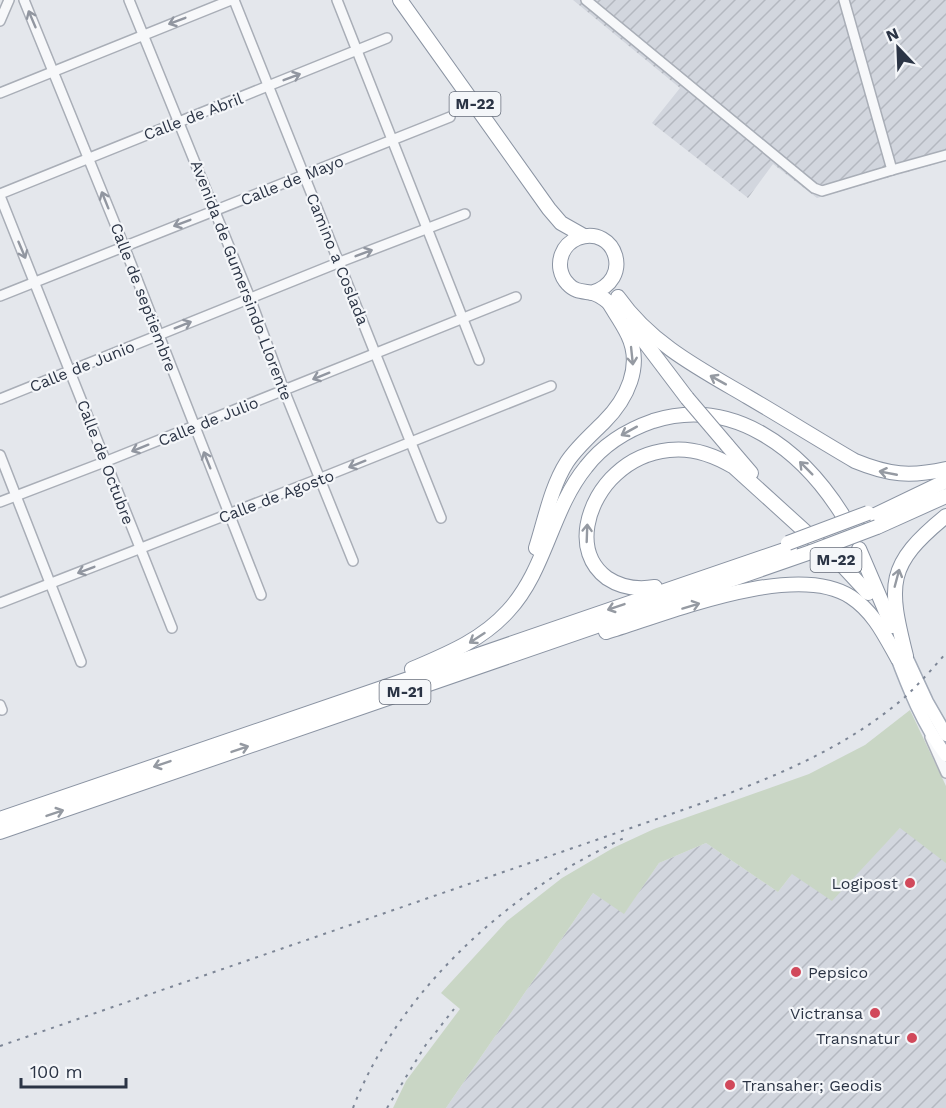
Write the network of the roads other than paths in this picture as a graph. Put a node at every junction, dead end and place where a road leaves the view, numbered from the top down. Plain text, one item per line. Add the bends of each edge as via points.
1 (9, 0) edge
2 (24, 0) edge
3 (129, 0) edge
4 (233, 0) edge
5 (337, 0) edge
6 (400, 0) edge
7 (586, 0) edge
8 (844, 0) edge
9 (0, 21) edge
10 (142, 34) junction
11 (387, 38) dead end
12 (357, 52) junction
13 (54, 70) junction
14 (269, 86) junction
15 (0, 93) edge
16 (450, 117) dead end
17 (179, 121) junction
18 (392, 139) junction
19 (946, 155) edge
20 (88, 157) junction
21 (892, 170) junction
22 (305, 176) junction
23 (0, 195) edge
24 (549, 209) junction
25 (214, 210) junction
26 (465, 214) dead end
27 (428, 228) junction
28 (584, 236) junction
29 (124, 246) junction
30 (562, 252) junction
31 (340, 262) junction
32 (614, 278) junction
33 (35, 281) junction
34 (591, 293) junction
35 (0, 296) edge
36 (516, 297) dead end
37 (250, 298) junction
38 (614, 300) junction
39 (464, 318) junction
40 (158, 334) junction
41 (375, 354) junction
42 (479, 360) dead end
43 (70, 370) junction
44 (550, 386) dead end
45 (285, 390) junction
46 (0, 399) edge
47 (194, 426) junction
48 (411, 441) junction
49 (0, 455) edge
50 (107, 461) junction
51 (946, 469) edge
52 (321, 478) junction
53 (946, 482) edge
54 (16, 495) junction
55 (946, 496) edge
56 (0, 502) edge
57 (229, 514) junction
58 (842, 514) dead end
59 (946, 516) edge
60 (441, 518) dead end
61 (871, 519) junction
62 (802, 529) junction
63 (789, 545) junction
64 (140, 549) junction
65 (859, 549) dead end
66 (353, 561) dead end
67 (51, 584) junction
68 (868, 593) junction
69 (261, 595) dead end
70 (518, 597) junction
71 (0, 603) edge
72 (172, 628) dead end
73 (893, 628) junction
74 (902, 657) junction
75 (81, 662) dead end
76 (434, 682) junction
77 (924, 720) junction
78 (276, 724) junction
79 (946, 735) edge
80 (946, 755) edge
81 (946, 772) edge
82 (0, 819) edge
83 (0, 832) edge

1 - 9 street
13 -> 2 street, Calle de septiembre
3 - 10 street, Avenida de Gumersindo Llorente
4 -> 10 street
4 - 14 street, Camino a Coslada
5 - 12 street
6 - 24 highway, M-22
7 - 21 street via 814,188 822,191
8 - 21 street
10 - 13 street
10 - 17 street, Avenida de Gumersindo Llorente
11 - 12 street, Calle de Abril
14 -> 12 street, Calle de Abril
12 - 18 street
13 - 15 street
13 - 20 street, Calle de septiembre
14 - 17 street, Calle de Abril
14 - 22 street, Camino a Coslada
16 - 18 street, Calle de Mayo
17 - 20 street, Calle de Abril
17 - 25 street, Avenida de Gumersindo Llorente
18 - 22 street, Calle de Mayo
18 - 27 street
19 - 21 street
20 - 23 street, Calle de Abril
29 -> 20 street, Calle de septiembre
22 - 25 street, Calle de Mayo
22 - 31 street, Camino a Coslada
23 -> 33 street, Calle de Octubre
24 - 28 highway, M-22
24 - 30 highway, M-22 via 560,234
25 -> 29 street, Calle de Mayo
25 - 37 street, Avenida de Gumersindo Llorente
26 - 27 street, Calle de Junio
31 -> 27 street, Calle de Junio
27 - 39 street
28 - 30 highway
28 - 32 highway, M-22 via 598,238 611,247 617,262
29 - 33 street, Calle de Mayo
29 - 40 street, Calle de septiembre
30 - 34 highway, M-22 via 560,266 566,283
31 - 37 street, Calle de Junio
31 - 41 street, Camino a Coslada
32 - 34 highway
32 - 38 highway, M-22
33 - 35 street, Calle de Mayo
33 - 43 street, Calle de Octubre
34 - 38 highway, M-22
36 - 39 street, Calle de Julio
40 -> 37 street, Calle de Junio
37 - 45 street, Avenida de Gumersindo Llorente
51 -> 38 highway via 899,475 855,461 670,350
38 - 62 highway, M-22, bridge via 687,398
38 -> 70 highway via 633,351 630,385 614,411 574,453 561,473
39 - 41 street, Calle de Julio
39 - 42 street
40 - 43 street, Calle de Junio
40 - 47 street, Calle de septiembre
41 -> 45 street, Calle de Julio
41 - 48 street, Camino a Coslada
43 - 46 street, Calle de Junio
43 - 50 street, Calle de Octubre
44 - 48 street, Calle de Agosto via 501,411
45 - 47 street, Calle de Julio
45 - 52 street, Avenida de Gumersindo Llorente
47 -> 50 street, Calle de Julio
57 -> 47 street, Calle de septiembre
48 -> 52 street, Calle de Agosto
48 - 60 street, Camino a Coslada
49 - 54 street
50 - 54 street, Calle de Julio
50 - 64 street, Calle de Octubre
52 - 57 street, Calle de Agosto
52 - 66 street, Avenida de Gumersindo Llorente
53 - 61 highway, M-21
54 - 56 street, Calle de Julio
54 - 67 street
55 - 61 highway, M-21
57 - 64 street, Calle de Agosto
57 - 69 street, Calle de septiembre
58 -> 70 highway via 822,485 792,454 755,429 714,416 671,416 624,434 585,467
74 -> 59 highway via 893,599 895,583 909,551
61 - 63 highway, M-21
61 - 76 highway, M-21, bridge via 811,552
63 -> 62 highway via 639,589 602,574 588,549 587,528 598,496 616,473 644,456 672,449 702,452 726,462
62 - 68 highway, M-22
63 -> 78 highway, M-21
64 -> 67 street, Calle de Agosto
64 - 72 street, Calle de Octubre
65 - 73 highway
67 - 71 street, Calle de Agosto
67 - 75 street
68 - 73 main road
68 - 74 main road
70 -> 78 highway via 509,610 470,643
73 - 74 main road
76 -> 74 highway via 734,592 792,584 825,587 853,598 878,623
74 - 77 main road
74 - 79 main road
83 -> 76 highway, M-21
77 - 80 main road
77 - 81 street
78 -> 82 highway, M-21

